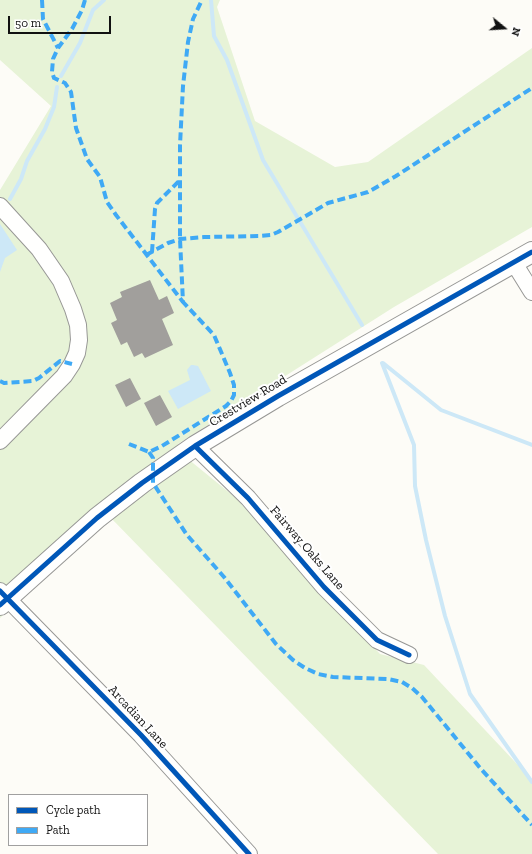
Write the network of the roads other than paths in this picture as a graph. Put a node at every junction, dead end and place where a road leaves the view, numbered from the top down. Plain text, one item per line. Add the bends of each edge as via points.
1 (0, 206) edge
2 (532, 252) edge
3 (514, 263) junction
4 (532, 292) edge
5 (0, 441) edge
6 (196, 446) junction
7 (2, 598) edge
8 (410, 654) dead end
9 (249, 854) edge

1 - 5 street via 39,248 61,281 78,325 79,340 77,353 64,376
2 - 3 street, Crestview Road
3 - 4 street
3 - 6 street, Crestview Road via 278,396
6 - 7 street, Crestview Road via 97,518
6 - 8 street, Fairway Oaks Lane via 248,498 324,587 377,640
7 - 9 street, Arcadian Lane via 141,735

